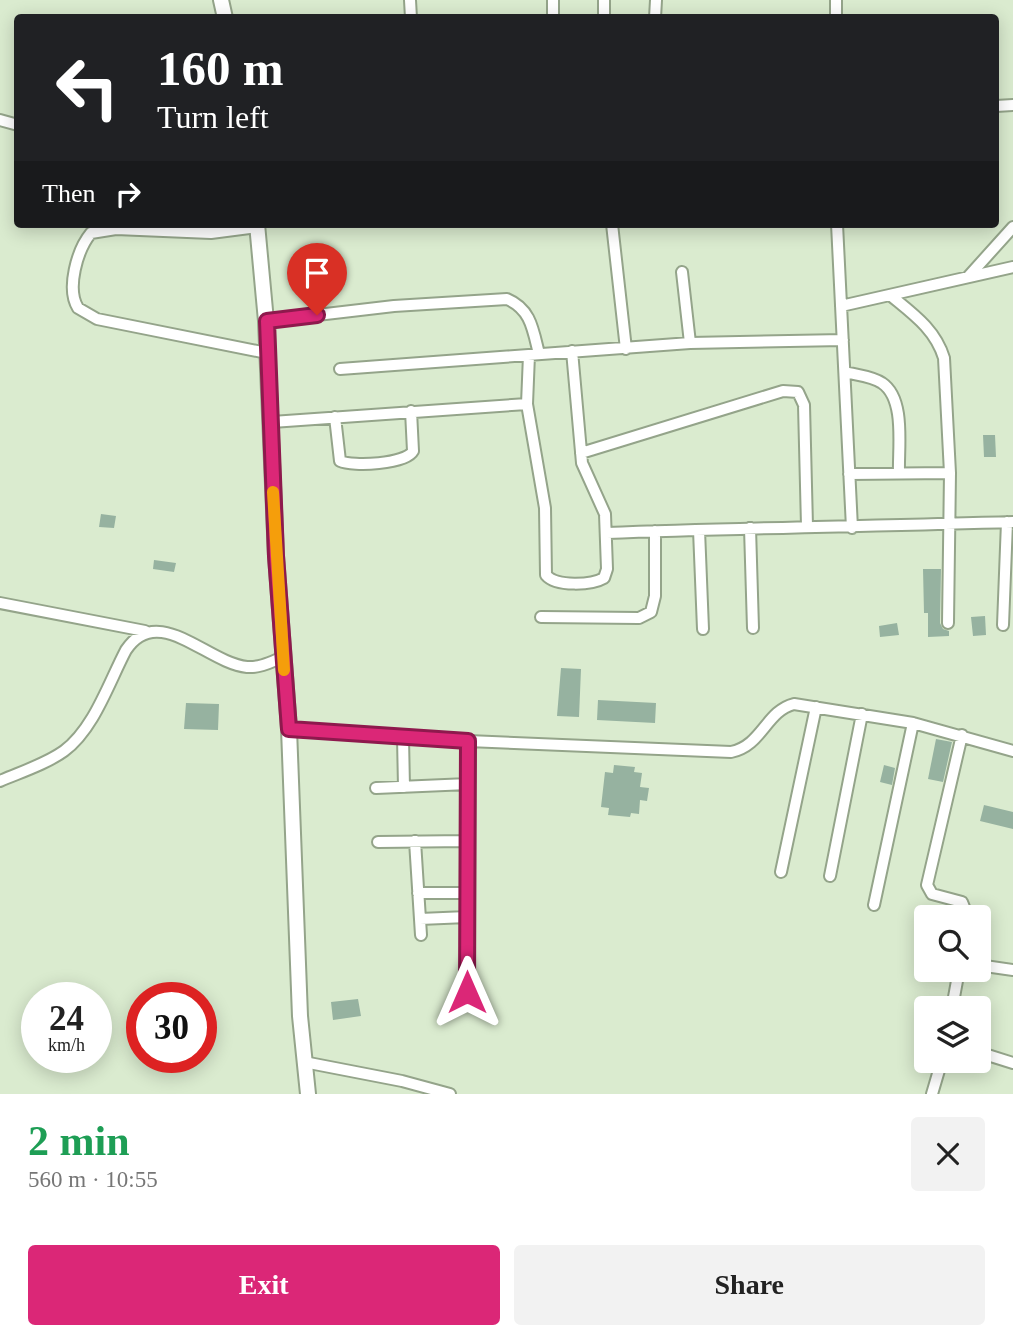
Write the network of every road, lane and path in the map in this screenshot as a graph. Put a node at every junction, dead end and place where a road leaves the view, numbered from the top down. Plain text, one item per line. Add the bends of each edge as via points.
1 (1013, 227) edge
2 (245, 228) edge
3 (258, 228) edge
4 (612, 228) edge
5 (837, 228) edge
6 (1013, 267) edge
7 (681, 272) dead end
8 (968, 277) junction
9 (890, 295) junction
10 (841, 306) junction
11 (267, 321) junction
12 (843, 340) junction
13 (690, 343) junction
14 (625, 349) junction
15 (572, 351) junction
16 (267, 353) junction
17 (534, 354) junction
18 (340, 369) dead end
19 (845, 372) junction
20 (527, 404) junction
21 (411, 411) junction
22 (335, 417) junction
23 (272, 422) junction
24 (581, 453) junction
25 (899, 473) junction
26 (950, 473) junction
27 (849, 474) junction
28 (1010, 522) edge
29 (950, 523) junction
30 (807, 526) junction
31 (750, 528) junction
32 (852, 528) junction
33 (699, 530) junction
34 (655, 531) junction
35 (607, 533) junction
36 (0, 603) edge
37 (541, 617) dead end
38 (948, 623) dead end
39 (1003, 625) dead end
40 (753, 628) dead end
41 (703, 629) dead end
42 (145, 631) junction
43 (283, 657) junction
44 (816, 707) junction
45 (862, 714) junction
46 (913, 723) junction
47 (289, 729) junction
48 (962, 735) junction
49 (403, 738) junction
50 (468, 741) junction
51 (1013, 751) edge
52 (0, 781) edge
53 (468, 784) junction
54 (404, 787) junction
55 (376, 788) dead end
56 (415, 841) junction
57 (467, 841) junction
58 (378, 842) dead end
59 (781, 872) dead end
60 (830, 876) dead end
61 (418, 893) junction
62 (467, 893) junction
63 (874, 905) dead end
64 (963, 905) edge
65 (467, 917) junction
66 (420, 919) junction
67 (421, 935) dead end
68 (991, 967) edge
69 (1013, 970) edge
70 (467, 992) dead end
71 (991, 1056) edge
72 (304, 1062) junction
73 (1013, 1063) edge
74 (938, 1073) edge
75 (307, 1094) edge
76 (450, 1094) edge
77 (932, 1094) edge

1 - 8 street
2 - 16 street via 211,233 116,229 91,233 82,248 72,290 78,308 97,319
3 - 11 street
4 - 14 street
5 - 10 street
6 - 8 street
7 - 13 street
8 - 9 street
9 - 10 street
9 - 26 street via 927,326 940,345 946,372
10 - 12 street
11 - 16 street
11 - 17 street via 507,299 527,313
12 - 13 street
12 - 19 street
13 - 14 street
14 - 15 street
15 - 17 street
15 - 24 street
16 - 23 street
17 - 18 street
17 - 20 street
19 - 25 street via 874,379 890,390 897,412
19 - 27 street
20 - 21 street
20 - 35 street via 545,508 548,579 597,582 604,578
21 - 22 street
21 - 22 street via 413,451 402,460 340,461
22 - 23 street
23 - 43 street
24 - 30 street via 783,391 798,391 804,405
24 - 35 street via 585,472 603,506
25 - 26 street
25 - 27 street
26 - 29 street
27 - 32 street
28 - 29 street
28 - 39 street
29 - 32 street
29 - 38 street
30 - 31 street
30 - 32 street
31 - 33 street
31 - 40 street
33 - 34 street
33 - 41 street
34 - 35 street
34 - 37 street via 651,612 639,618
36 - 42 street
42 - 43 street via 172,634 245,667
42 - 52 street via 126,650 72,744
43 - 47 street
44 - 45 street
44 - 50 street via 786,706 750,745 731,752
44 - 59 street
45 - 46 street
45 - 60 street
46 - 48 street
46 - 63 street
47 - 49 street
47 - 72 street
48 - 51 street
48 - 64 street via 927,885 933,894
49 - 50 street
49 - 54 street
50 - 53 street
53 - 54 street
53 - 57 street
54 - 55 street
56 - 57 street
56 - 58 street
56 - 61 street
57 - 62 street
61 - 62 street
61 - 66 street
62 - 65 street
65 - 66 street
65 - 70 street
66 - 67 street
68 - 69 street
71 - 73 street
72 - 75 street
72 - 76 street
74 - 77 street

